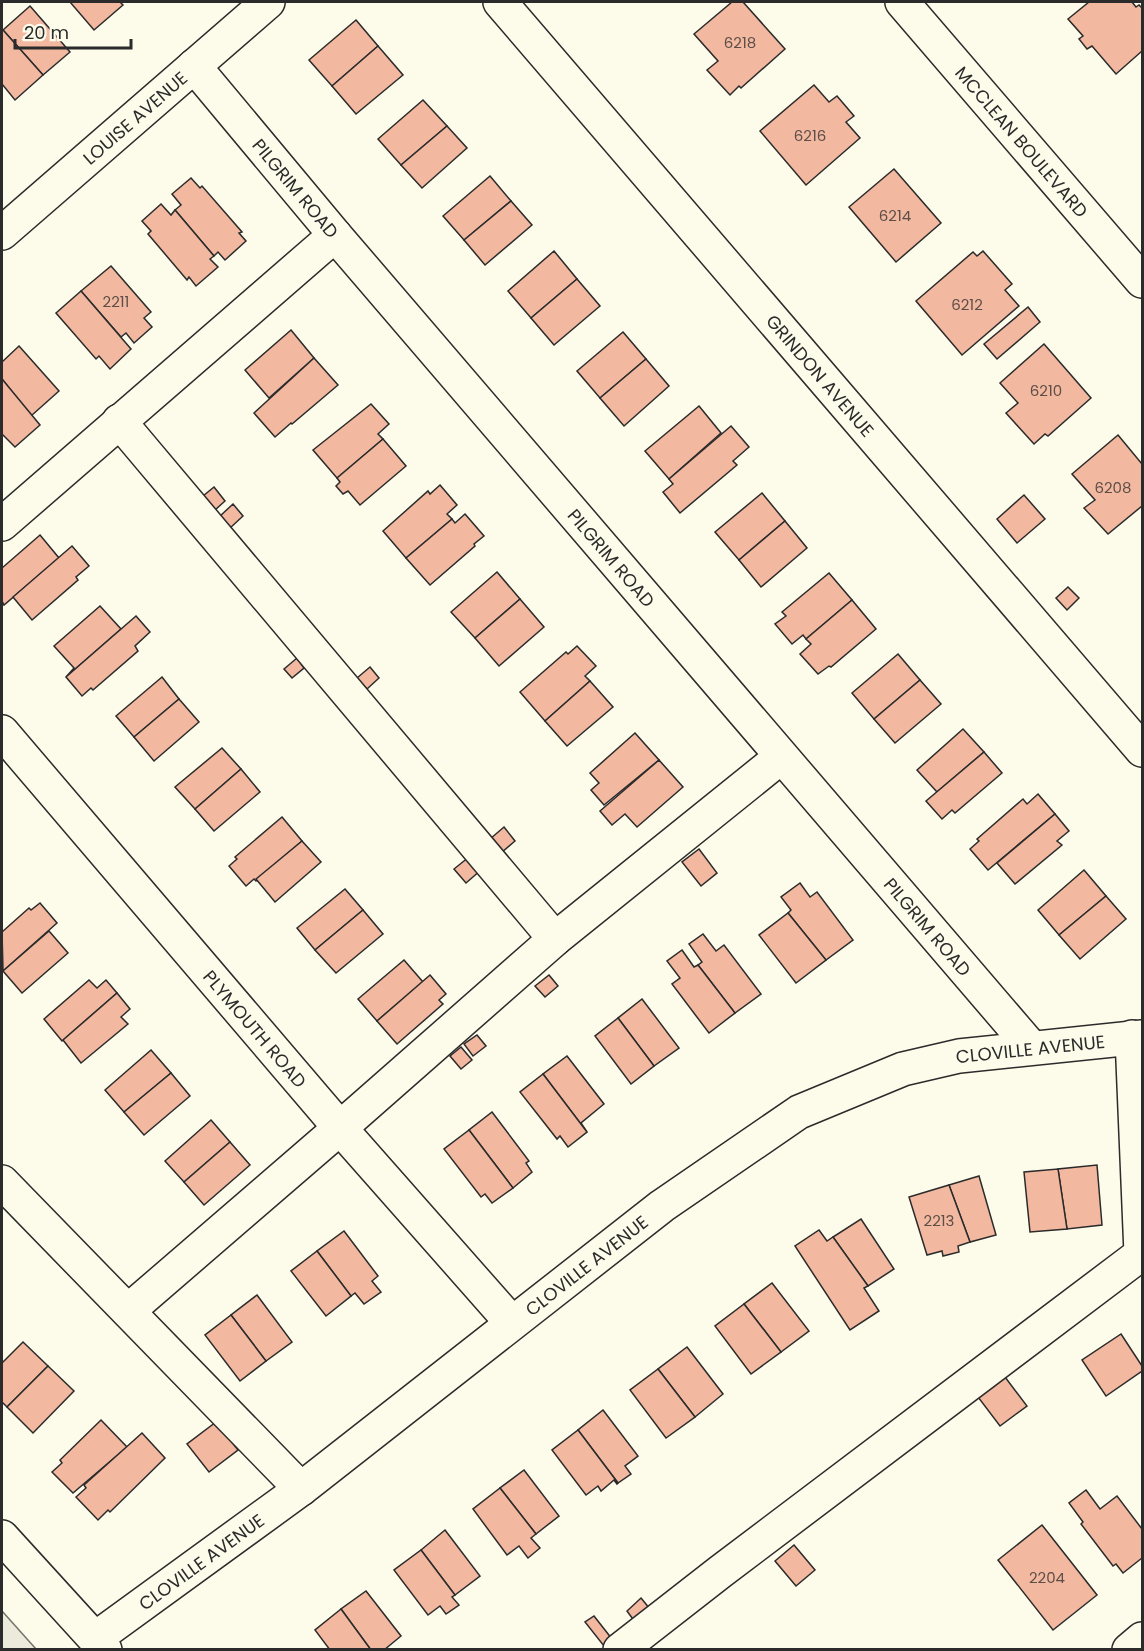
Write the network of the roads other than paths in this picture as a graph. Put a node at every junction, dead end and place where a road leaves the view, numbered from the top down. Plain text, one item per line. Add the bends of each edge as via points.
1 (268, 2) edge
2 (500, 2) edge
3 (902, 2) edge
4 (194, 66) junction
5 (2, 233) edge
6 (335, 235) junction
7 (1143, 281) edge
8 (119, 422) junction
9 (2, 524) edge
10 (2, 732) edge
11 (1143, 750) edge
12 (781, 757) junction
13 (555, 939) junction
14 (1137, 1037) edge
15 (1031, 1047) junction
16 (340, 1128) junction
17 (2, 1182) edge
18 (128, 1311) junction
19 (512, 1323) junction
20 (301, 1489) junction
21 (2, 1537) edge
22 (1143, 1639) edge
23 (100, 1644) edge
24 (620, 1650) edge
25 (1129, 1650) edge

1 - 4 street, LOUISE AVENUE
2 - 11 street, GRINDON AVENUE
3 - 7 street, MCCLEAN BOULEVARD
4 - 5 street, LOUISE AVENUE
4 - 6 street, PILGRIM ROAD
6 - 8 street
6 - 12 street, PILGRIM ROAD
8 - 9 street
8 - 13 street
10 - 16 street, PLYMOUTH ROAD
12 - 13 street
12 - 15 street, PILGRIM ROAD
13 - 16 street
14 - 15 street, CLOVILLE AVENUE
14 - 24 street via 1141,1254
15 - 19 street, CLOVILLE AVENUE via 959,1056 903,1069 799,1112 662,1206
16 - 18 street
16 - 19 street, PLYMOUTH ROAD
17 - 18 street
18 - 20 street
19 - 20 street, CLOVILLE AVENUE
20 - 23 street, CLOVILLE AVENUE
21 - 23 street
22 - 25 street

